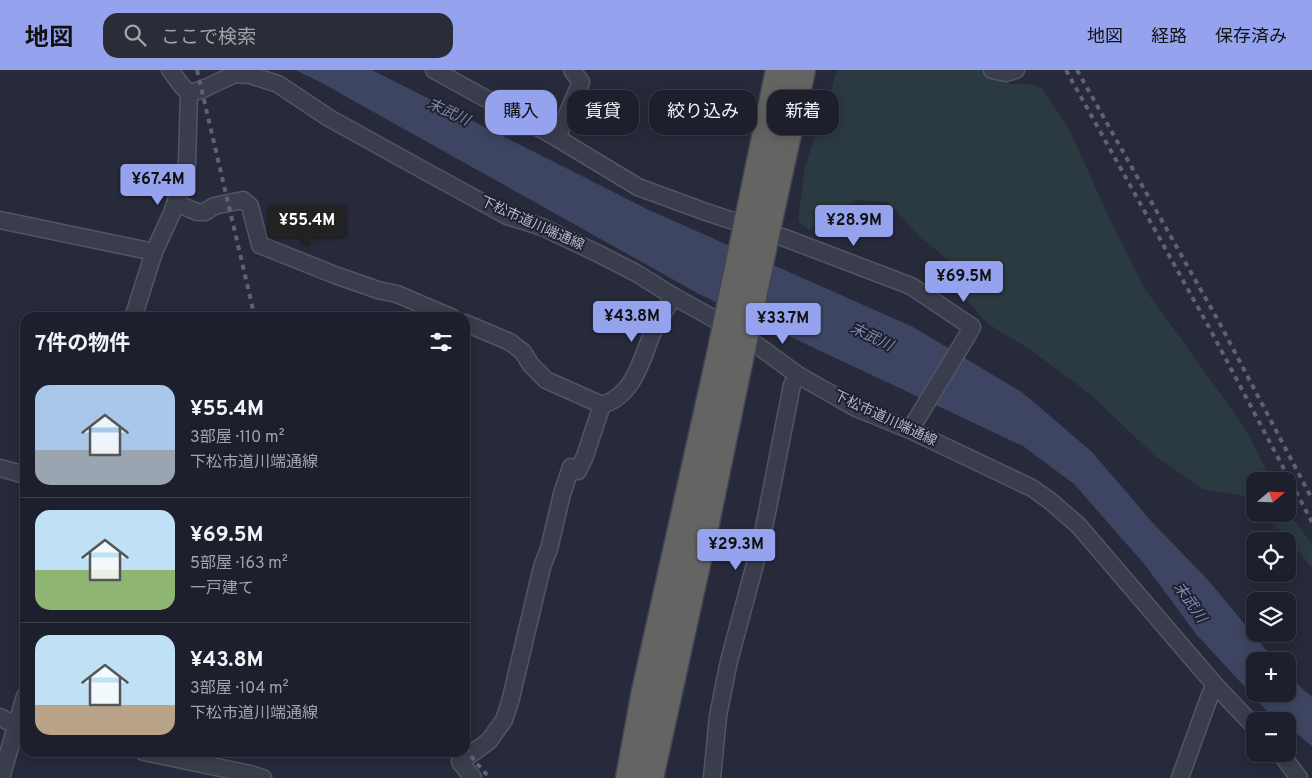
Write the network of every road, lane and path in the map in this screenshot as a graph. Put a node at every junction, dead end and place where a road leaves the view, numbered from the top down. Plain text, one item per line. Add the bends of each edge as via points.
1 (170, 70) edge
2 (434, 70) edge
3 (572, 70) edge
4 (779, 70) edge
5 (802, 70) edge
6 (992, 70) edge
7 (1016, 70) edge
8 (235, 72) edge
9 (190, 93) junction
10 (556, 138) junction
11 (176, 203) junction
12 (760, 213) junction
13 (0, 220) edge
14 (154, 252) junction
15 (672, 296) junction
16 (136, 312) edge
17 (439, 312) edge
18 (470, 324) edge
19 (798, 375) junction
20 (602, 405) junction
21 (912, 425) junction
22 (0, 468) edge
23 (20, 474) edge
24 (1215, 685) junction
25 (656, 698) junction
26 (0, 717) edge
27 (1246, 717) edge
28 (20, 727) edge
29 (470, 754) edge
30 (168, 757) edge
31 (466, 757) edge
32 (1287, 762) edge
33 (1, 778) edge
34 (263, 778) edge
35 (473, 778) edge
36 (618, 778) edge
37 (629, 778) edge
38 (650, 778) edge
39 (656, 778) edge
40 (712, 778) edge
41 (1180, 778) edge
42 (1299, 778) edge

1 - 9 street
2 - 10 street
3 - 10 street via 581,82
4 - 12 highway
5 - 12 highway
6 - 7 street via 1006,73
8 - 9 street, 下松市道川端通線
8 - 15 street, 下松市道川端通線 via 278,84 329,118 507,216 542,227 597,253
9 - 11 street via 187,163
10 - 21 street via 638,187 911,286 972,326
11 - 14 street
11 - 17 street via 205,212 214,206 243,200 250,206 260,245
12 - 25 highway, bridge
13 - 14 street
14 - 16 street
15 - 19 street, 下松市道川端通線 via 750,340
15 - 20 street via 636,376 620,396
18 - 20 street via 510,342 523,352 546,380
19 - 21 street, 下松市道川端通線 via 856,408
19 - 40 street via 792,385 762,538 729,660 718,716
20 - 29 street via 585,456 578,471 571,467 562,494 504,720 488,740
21 - 24 street, 下松市道川端通線 via 1049,500 1078,525
22 - 23 street
24 - 27 street, 下松市道川端通線
24 - 41 street
25 - 36 highway
25 - 37 highway
25 - 38 highway
25 - 39 highway
26 - 28 street
28 - 33 street
30 - 34 street
31 - 35 street via 460,762
32 - 42 street

